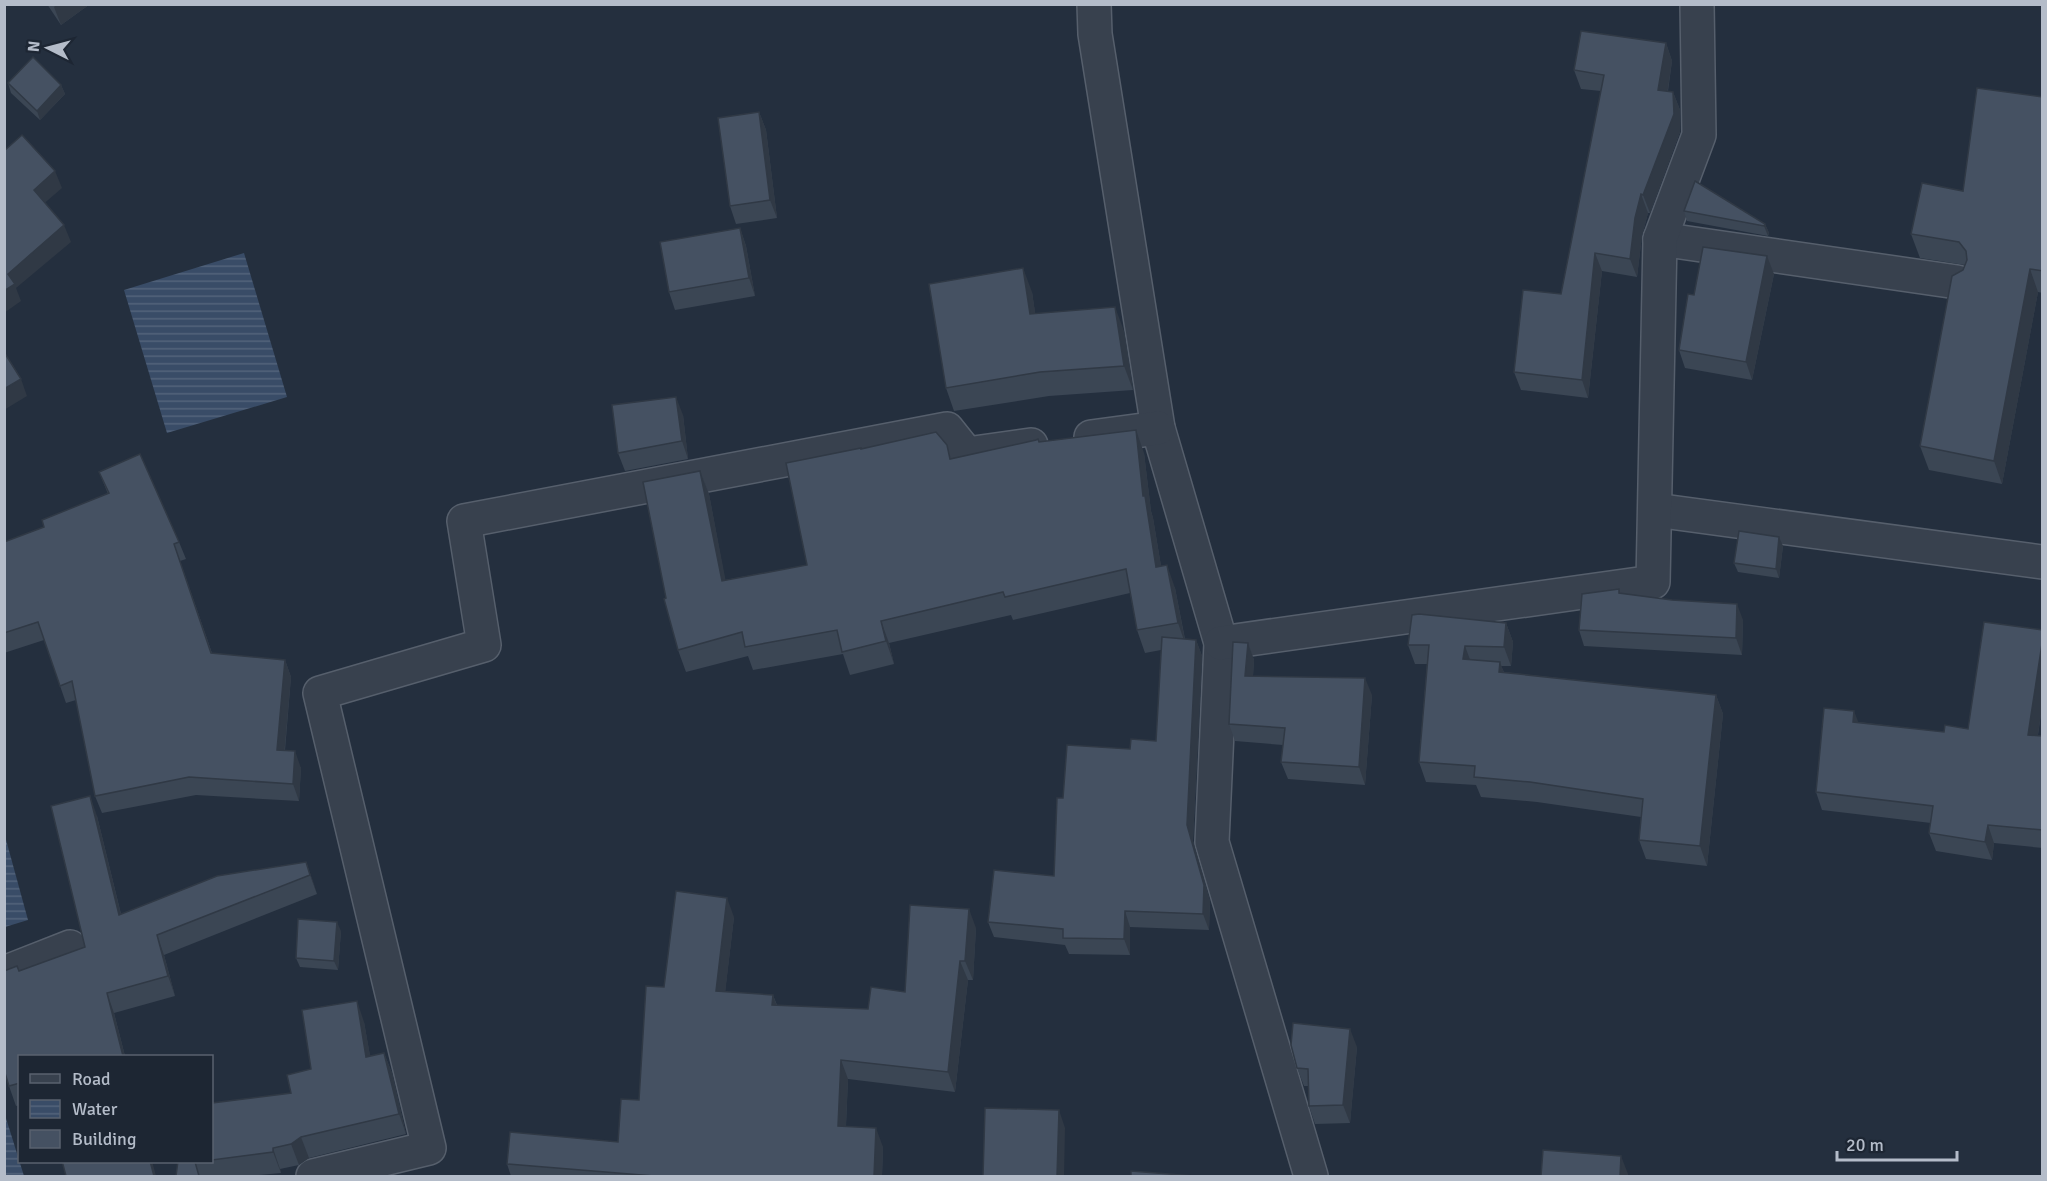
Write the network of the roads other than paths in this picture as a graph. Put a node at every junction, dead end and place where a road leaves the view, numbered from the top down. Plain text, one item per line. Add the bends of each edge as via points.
1 (1094, 4) edge
2 (1697, 4) edge
3 (1660, 239) junction
4 (1957, 282) edge
5 (1158, 428) junction
6 (1655, 510) junction
7 (2043, 562) edge
8 (1221, 643) junction
9 (70, 947) dead end
10 (4, 973) edge
11 (313, 1176) edge
12 (1311, 1176) edge

1 - 5 street via 1095,34
2 - 3 street via 1699,135
3 - 4 street
3 - 6 street
5 - 8 street
5 - 11 street via 967,454 947,429 464,521 484,645 320,693 429,1148
6 - 7 street
6 - 8 street via 1653,582
8 - 12 street via 1212,842
9 - 10 street

